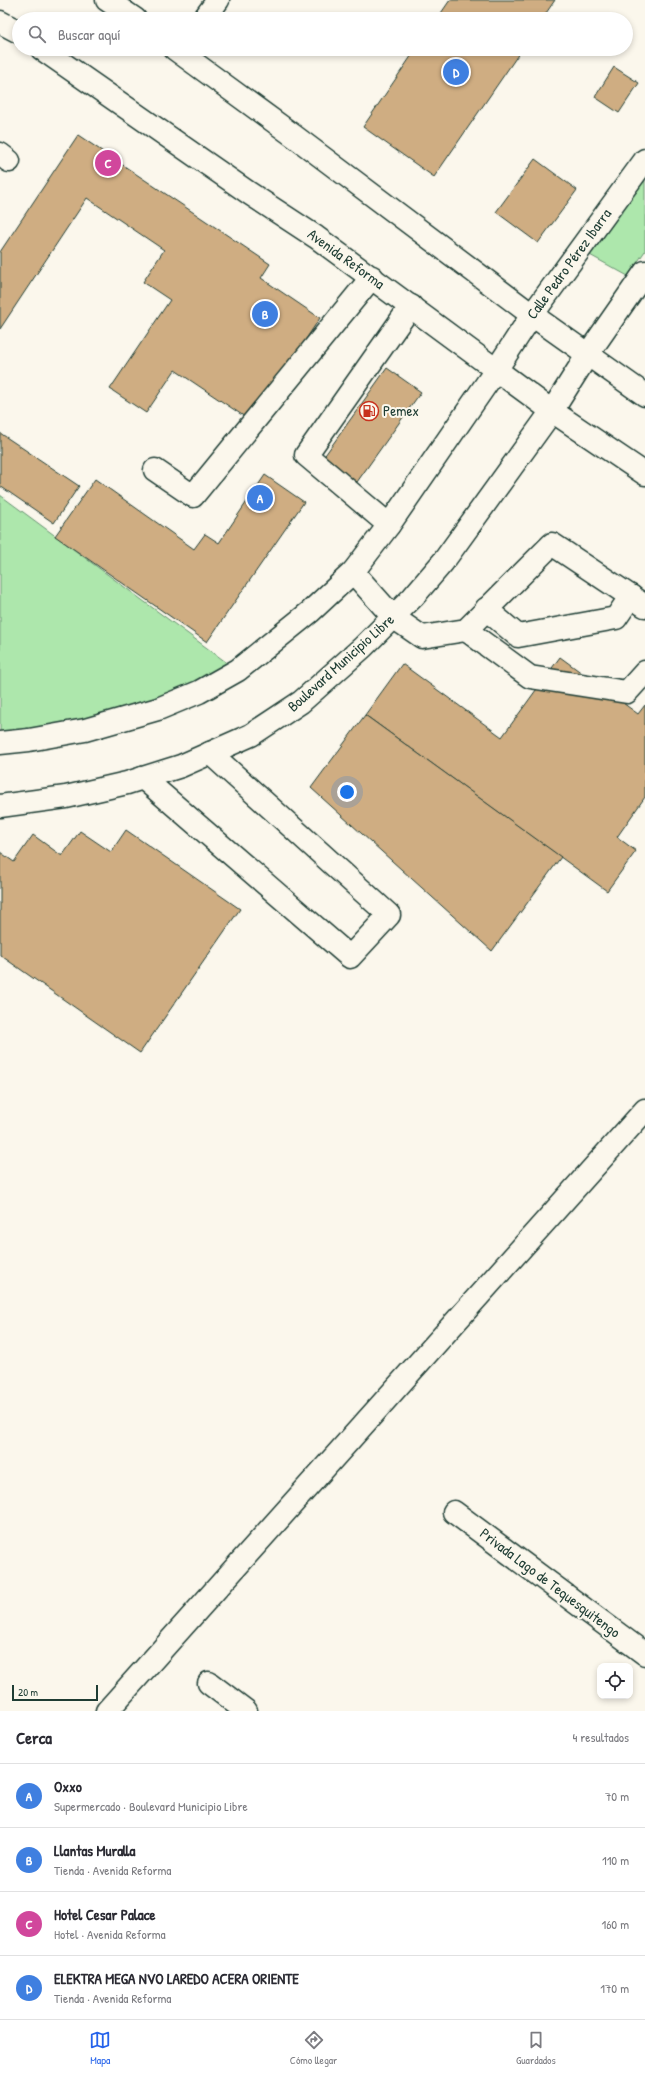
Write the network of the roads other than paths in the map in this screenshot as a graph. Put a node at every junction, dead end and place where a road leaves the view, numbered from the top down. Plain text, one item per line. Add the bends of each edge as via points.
1 (218, 0) edge
2 (116, 2) edge
3 (127, 12) edge
4 (209, 12) edge
5 (0, 22) edge
6 (12, 28) edge
7 (52, 56) edge
8 (186, 56) edge
9 (645, 160) edge
10 (645, 272) edge
11 (372, 277) junction
12 (411, 306) junction
13 (532, 315) junction
14 (588, 354) junction
15 (496, 370) junction
16 (645, 395) edge
17 (552, 411) junction
18 (155, 470) dead end
19 (645, 474) edge
20 (389, 525) junction
21 (353, 572) junction
22 (638, 601) edge
23 (486, 609) junction
24 (393, 617) junction
25 (466, 630) junction
26 (645, 672) edge
27 (0, 743) edge
28 (210, 753) junction
29 (143, 778) junction
30 (0, 806) edge
31 (645, 1110) edge
32 (454, 1512) dead end
33 (645, 1654) edge
34 (209, 1683) dead end
35 (107, 1711) edge
36 (246, 1711) edge

1 - 4 main road
2 - 3 main road
5 - 6 main road
7 - 11 main road, Avenida Reforma
8 - 13 main road
9 - 13 main road, Calle Pedro Pérez Ibarra
10 - 14 main road
11 - 12 main road, Avenida Reforma
11 - 18 main road via 193,496
12 - 15 main road, Avenida Reforma
12 - 20 main road via 306,455
13 - 14 main road
13 - 15 main road, Calle Pedro Pérez Ibarra
14 - 16 main road
14 - 17 main road
15 - 17 main road, Avenida Reforma
15 - 20 main road
17 - 19 main road, Avenida Reforma
17 - 24 main road, Boulevard Municipio Libre via 443,562
20 - 21 main road
21 - 24 main road
21 - 27 main road via 238,670 199,692 158,709 85,730
22 - 23 main road via 616,618 518,636
22 - 23 main road via 552,544
23 - 25 main road
24 - 25 main road via 422,637
24 - 28 main road, Boulevard Municipio Libre via 301,702 251,735
25 - 26 main road via 530,677 627,692
28 - 29 main road, Boulevard Municipio Libre via 181,766
28 - 29 main road via 389,915 350,957
29 - 30 main road, Boulevard Municipio Libre via 66,797
31 - 35 main road
32 - 33 main road, Privada Lago de Tequesquitengo
34 - 36 main road

